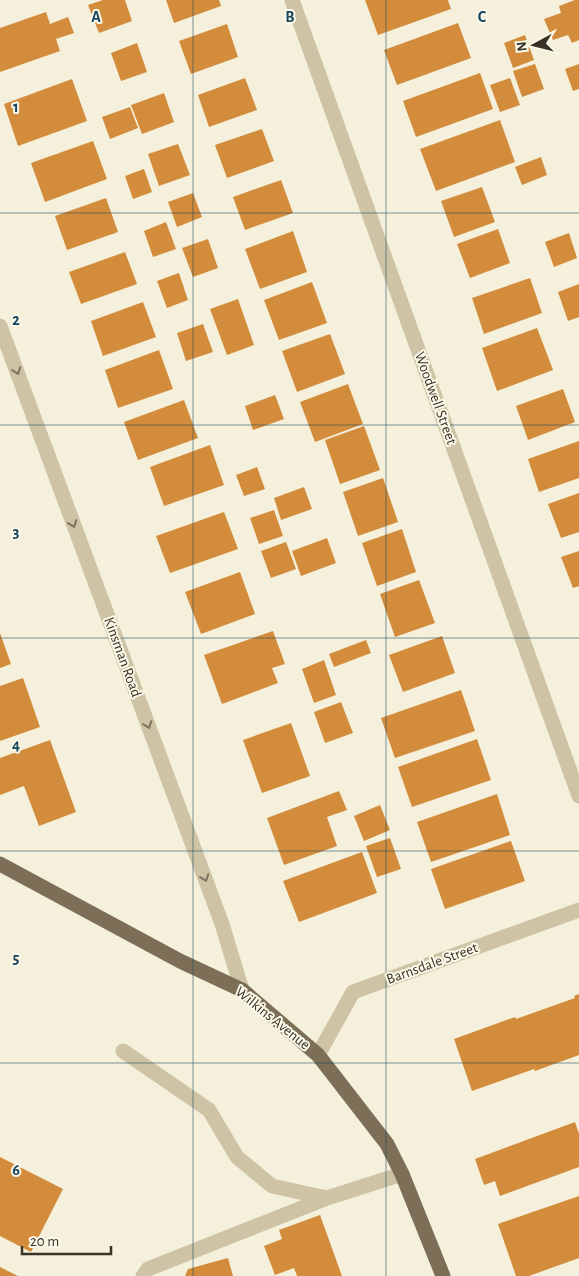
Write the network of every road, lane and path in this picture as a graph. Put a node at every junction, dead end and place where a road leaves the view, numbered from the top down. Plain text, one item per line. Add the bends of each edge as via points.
1 (292, 0) edge
2 (0, 326) edge
3 (579, 796) edge
4 (0, 864) edge
5 (579, 910) edge
6 (242, 990) junction
7 (123, 1051) dead end
8 (318, 1055) junction
9 (402, 1174) junction
10 (327, 1198) junction
11 (143, 1276) edge
12 (443, 1276) edge

1 - 3 street, Woodwell Street
2 -> 6 street, Kinsman Road via 222,924
4 - 6 main road, Wilkins Avenue via 180,962
5 - 8 street, Barnsdale Street via 353,992
6 - 8 main road, Wilkins Avenue
7 - 10 street via 209,1110 237,1156 272,1186
8 - 9 main road, Wilkins Avenue via 387,1144
9 - 10 street
9 - 12 main road, Wilkins Avenue
10 - 11 street via 148,1269

